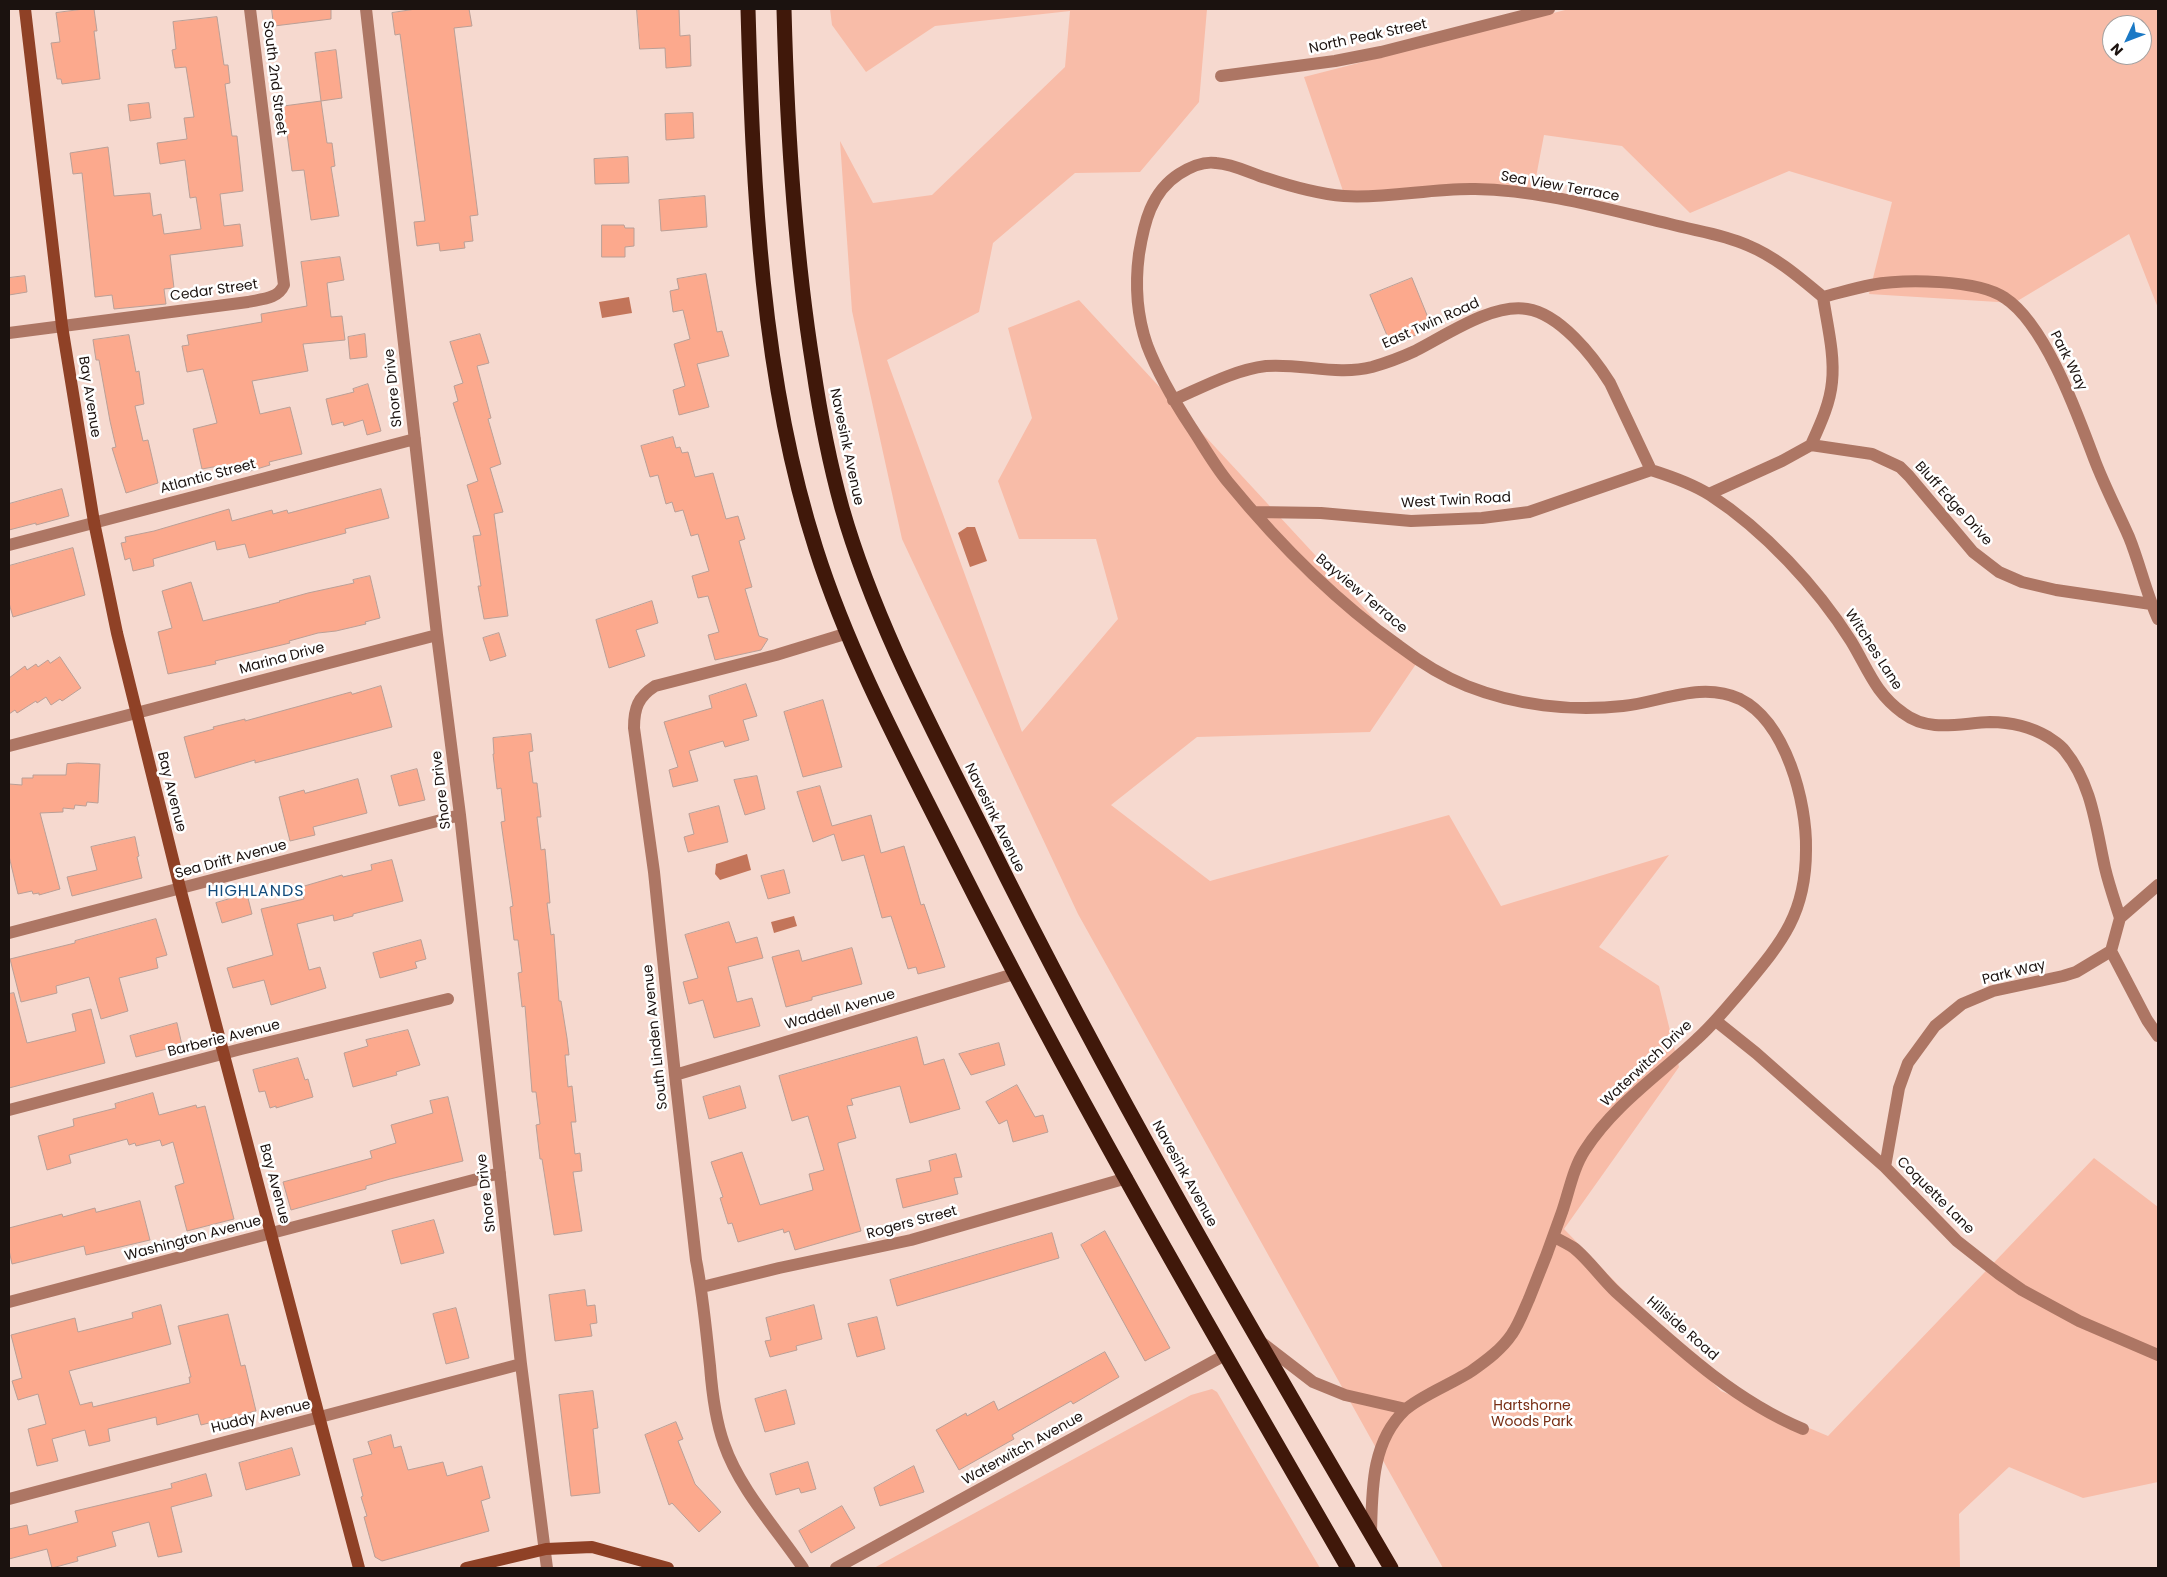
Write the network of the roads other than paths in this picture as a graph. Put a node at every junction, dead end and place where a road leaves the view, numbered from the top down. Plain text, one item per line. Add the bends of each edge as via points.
1 (24, 9) edge
2 (250, 9) edge
3 (366, 9) edge
4 (748, 9) edge
5 (784, 9) edge
6 (1549, 9) edge
7 (1221, 76) dead end
8 (268, 152) joint
9 (1148, 214) joint
10 (1823, 296) junction
11 (62, 326) junction
12 (9, 332) edge
13 (1173, 400) junction
14 (415, 439) junction
15 (1811, 445) junction
16 (1651, 470) junction
17 (1709, 494) junction
18 (1255, 512) junction
19 (94, 522) junction
20 (9, 545) edge
21 (2151, 604) junction
22 (2158, 619) edge
23 (848, 633) junction
24 (437, 634) junction
25 (135, 713) junction
26 (9, 746) edge
27 (1788, 758) joint
28 (460, 815) junction
29 (2158, 885) edge
30 (180, 888) junction
31 (2118, 912) junction
32 (9, 933) edge
33 (2111, 951) junction
34 (1014, 974) junction
35 (448, 999) dead end
36 (1716, 1021) junction
37 (2158, 1036) edge
38 (225, 1055) junction
39 (674, 1075) junction
40 (9, 1110) edge
41 (1885, 1167) junction
42 (500, 1173) junction
43 (1127, 1178) junction
44 (271, 1234) junction
45 (1554, 1236) junction
46 (702, 1287) junction
47 (9, 1302) edge
48 (1260, 1341) junction
49 (1225, 1354) junction
50 (2158, 1355) edge
51 (521, 1364) junction
52 (1406, 1409) junction
53 (319, 1418) junction
54 (1803, 1429) dead end
55 (9, 1499) edge
56 (1371, 1534) junction
57 (546, 1549) junction
58 (359, 1568) edge
59 (466, 1568) edge
60 (547, 1568) edge
61 (668, 1568) edge
62 (804, 1568) edge
63 (836, 1568) edge
64 (1348, 1568) edge
65 (1391, 1568) edge

1 - 11 street, Bay Avenue
2 - 8 street, South 2nd Street
3 - 14 street, Shore Drive
4 - 23 highway via 754,166 776,376 796,477 816,549
5 - 48 highway, Navesink Avenue via 791,178 806,321 823,431 852,541 879,613 909,679 1023,912 1094,1046
6 - 7 street, North Peak Street via 1372,54
8 - 11 street, Cedar Street via 284,285 281,292 274,297 248,302
9 - 10 street, Sea View Terrace via 1161,190 1176,176 1210,161 1274,181 1340,196 1373,197 1442,189 1521,192 1607,209 1745,244 1791,270
9 - 13 street, Bayview Terrace via 1138,267 1140,319 1148,349
10 - 15 street via 1832,382 1820,426
10 - 21 street, Park Way via 1873,285 1924,282 1962,285 1991,291 2005,298 2037,333 2067,389 2103,481 2130,538
11 - 12 street, Cedar Street
11 - 19 street, Bay Avenue
13 - 16 street, East Twin Road via 1244,370 1268,366 1339,370 1371,367 1412,352 1489,314 1526,308 1558,324 1601,369
13 - 18 street, Bayview Terrace via 1224,477
14 - 19 street, Atlantic Street
14 - 24 street, Shore Drive
15 - 17 street
15 - 21 street, Bluff Edge Drive via 1872,454 1900,467 1973,552 1999,572 2022,582 2056,590
16 - 17 street, Witches Lane
16 - 18 street, West Twin Road via 1529,512 1482,518 1411,520
17 - 31 street, Witches Lane via 1758,532 1804,578 1850,641 1887,702 1905,715 1934,726 1992,722 2015,724 2038,731 2065,750 2074,762 2096,819
18 - 27 street, Bayview Terrace via 1299,562 1369,625 1418,660 1459,683 1518,702 1577,708 1628,706 1690,692 1715,692 1741,700 1757,712
19 - 20 street, Atlantic Street
19 - 25 street, Bay Avenue
21 - 22 street, Park Way
23 - 34 highway via 888,721
23 - 39 street, South Linden Avenue via 655,686 636,706 634,728 654,872
24 - 25 street, Marina Drive
24 - 28 street, Shore Drive
25 - 26 street, Marina Drive
25 - 30 street, Bay Avenue
27 - 36 street, Waterwitch Drive via 1802,806 1807,848 1799,905 1780,944
28 - 30 street, Sea Drift Avenue
28 - 42 street, Shore Drive
29 - 31 street
30 - 32 street, Sea Drift Avenue
30 - 38 street, Bay Avenue
31 - 33 street
33 - 37 street
33 - 41 street, Park Way via 2076,972 1993,991 1962,1004 1941,1020 1908,1063 1894,1106
34 - 39 street, Waddell Avenue
34 - 43 highway
35 - 38 street, Barberie Avenue
36 - 41 street, Coquette Lane
36 - 45 street, Waterwitch Drive via 1620,1107 1590,1143 1580,1158
38 - 40 street, Barberie Avenue
38 - 44 street, Bay Avenue
39 - 46 street, South Linden Avenue
41 - 50 street, Coquette Lane via 1957,1241 2022,1290 2079,1321
42 - 44 street, Washington Avenue
42 - 51 street, Shore Drive
43 - 46 street, Rogers Street via 911,1240
43 - 49 highway
44 - 47 street, Washington Avenue
44 - 53 street, Bay Avenue
45 - 52 street, Waterwitch Drive via 1513,1333 1504,1344 1465,1375
45 - 54 street, Hillside Road via 1575,1248 1603,1280 1717,1379 1779,1419
46 - 62 street, South Linden Avenue via 713,1395 724,1445 744,1485
48 - 52 street via 1313,1382 1345,1395
48 - 56 highway, Navesink Avenue
49 - 63 street, Waterwitch Avenue
49 - 64 highway
51 - 53 street, Huddy Avenue
51 - 57 street, Shore Drive
52 - 56 street via 1380,1444 1372,1496
53 - 55 street, Huddy Avenue
53 - 58 street, Bay Avenue
56 - 65 highway, Navesink Avenue
57 - 59 street
57 - 60 street, Shore Drive
57 - 61 street via 592,1547

